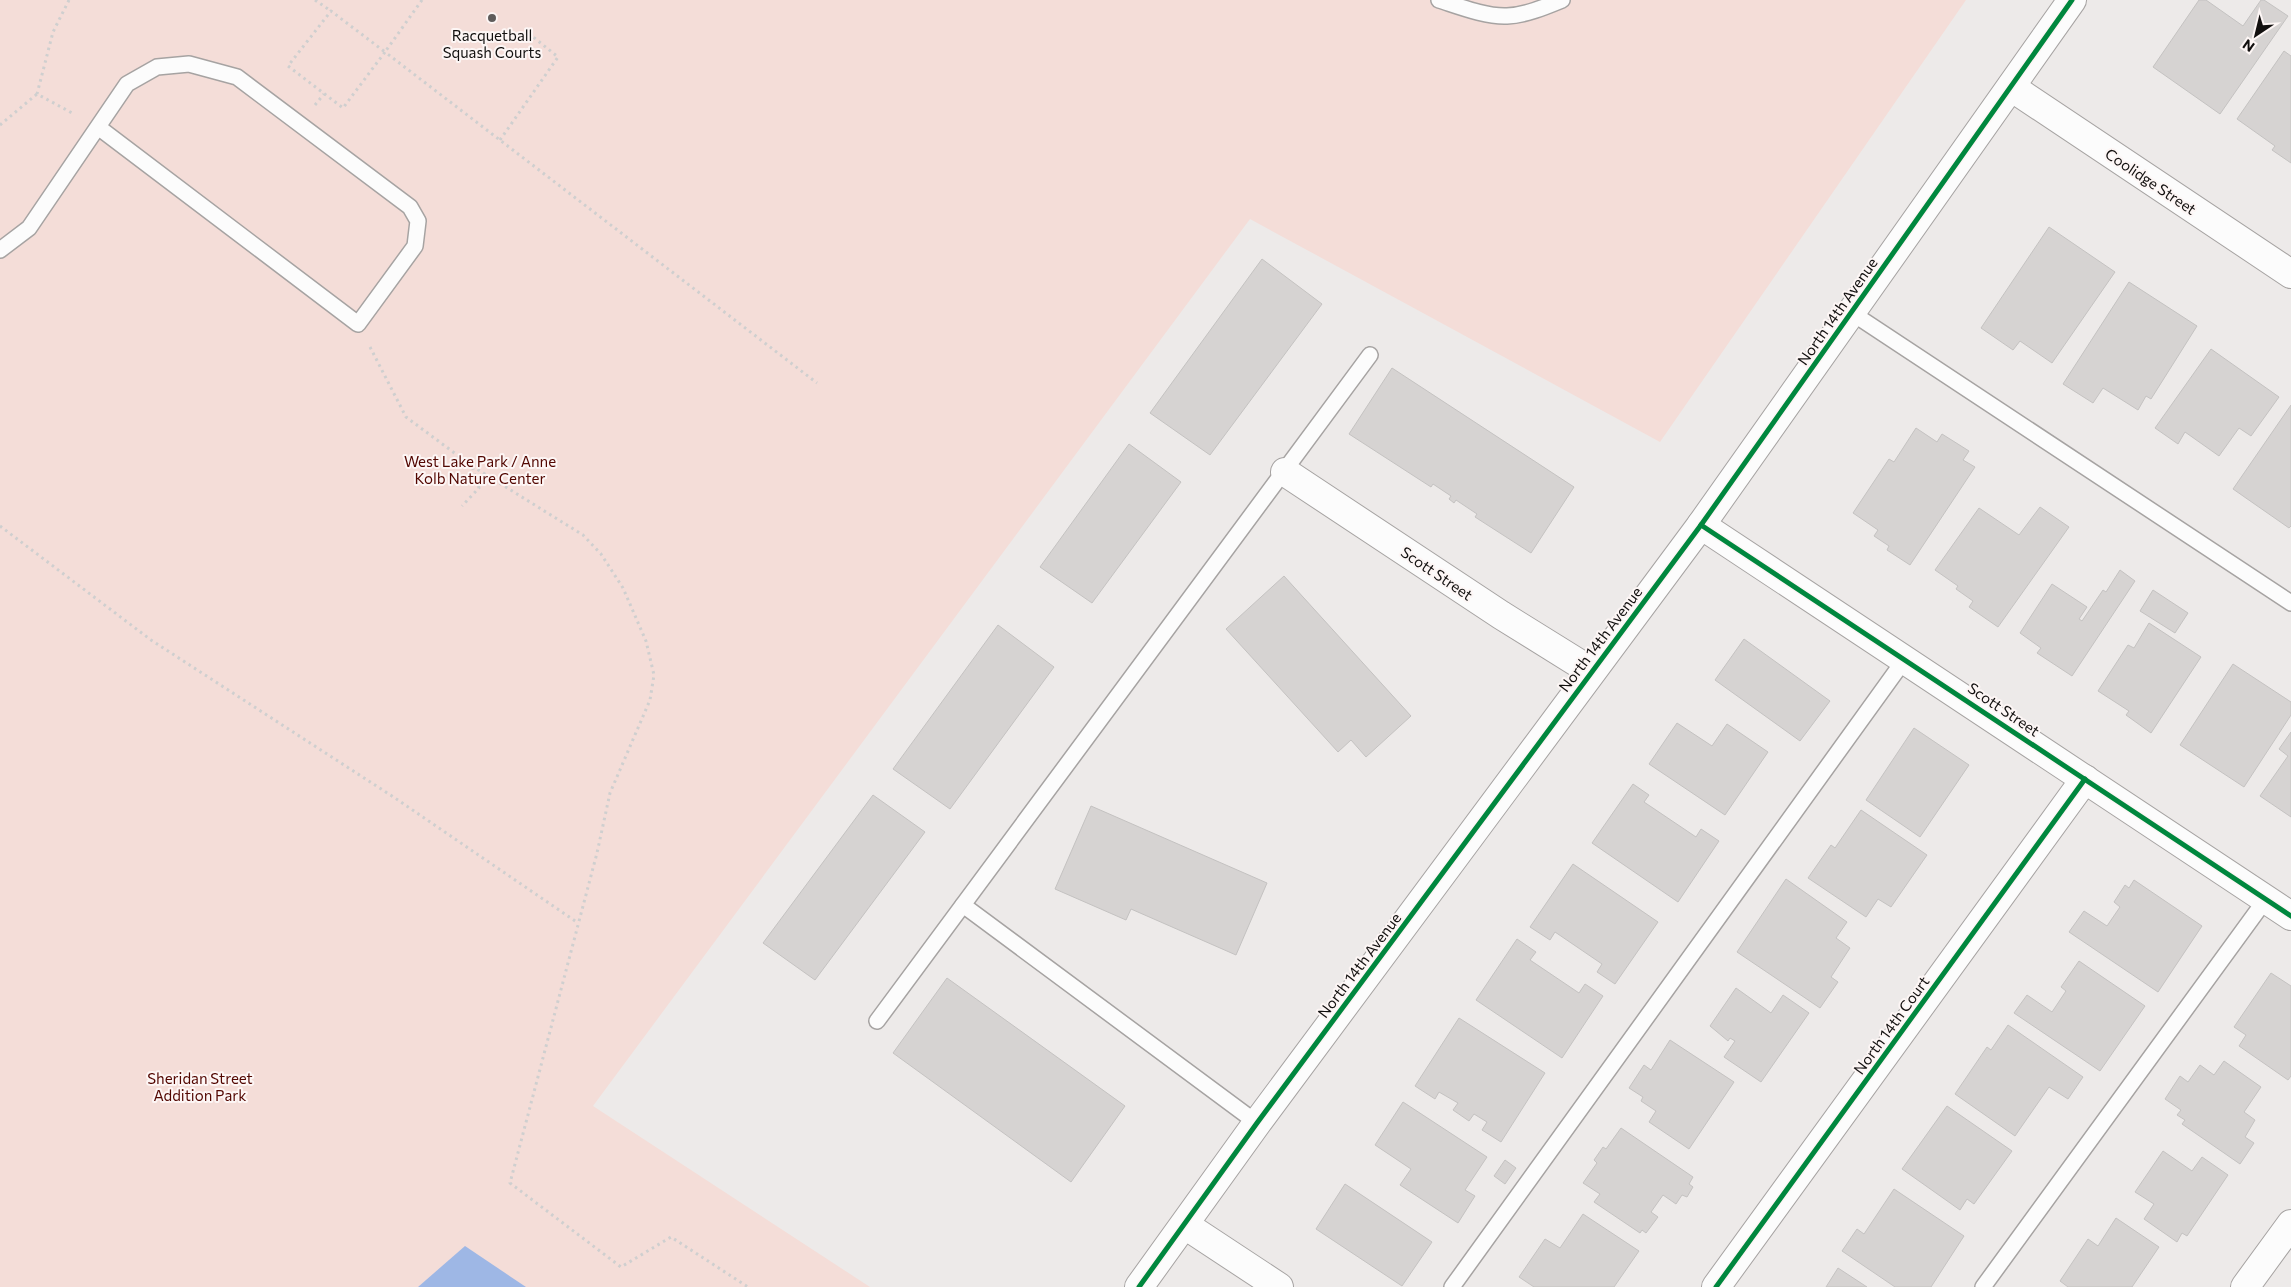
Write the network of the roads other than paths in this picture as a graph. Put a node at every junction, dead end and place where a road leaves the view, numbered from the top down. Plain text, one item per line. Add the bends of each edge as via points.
1 (1439, 0) edge
2 (1562, 0) edge
3 (2072, 0) edge
4 (2011, 87) junction
5 (98, 127) junction
6 (0, 250) edge
7 (2291, 274) edge
8 (1852, 313) junction
9 (1370, 355) dead end
10 (1285, 472) junction
11 (1701, 525) junction
12 (2291, 603) edge
13 (1905, 659) junction
14 (1592, 671) junction
15 (2085, 778) junction
16 (2266, 899) junction
17 (963, 905) junction
18 (2291, 916) edge
19 (877, 1020) dead end
20 (1257, 1123) junction
21 (2291, 1224) edge
22 (1185, 1225) junction
23 (1139, 1287) edge
24 (1279, 1287) edge
25 (1452, 1287) edge
26 (1716, 1287) edge
27 (1983, 1287) edge
28 (2245, 1287) edge

1 - 2 lane via 1506,16 1540,9
3 - 4 street, North 14th Avenue
4 - 7 street, Coolidge Street
4 - 8 street, North 14th Avenue
5 - 5 lane via 358,324 415,246 418,221 410,207 238,76 189,64 157,67 127,84
5 - 6 lane via 30,228
8 - 11 street, North 14th Avenue
8 - 12 lane
9 - 10 lane
10 - 14 street, Scott Street via 1500,615
10 - 17 lane
11 - 13 street, Scott Street
11 - 14 street, North 14th Avenue
13 - 15 street, Scott Street
13 - 25 lane
14 - 20 street, North 14th Avenue
15 - 16 street, Scott Street
15 - 26 street, North 14th Court
16 - 18 street, Scott Street
16 - 27 lane
17 - 19 lane
17 - 20 lane
20 - 22 street, North 14th Avenue
21 - 28 street
22 - 23 street, North 14th Avenue
22 - 24 street

